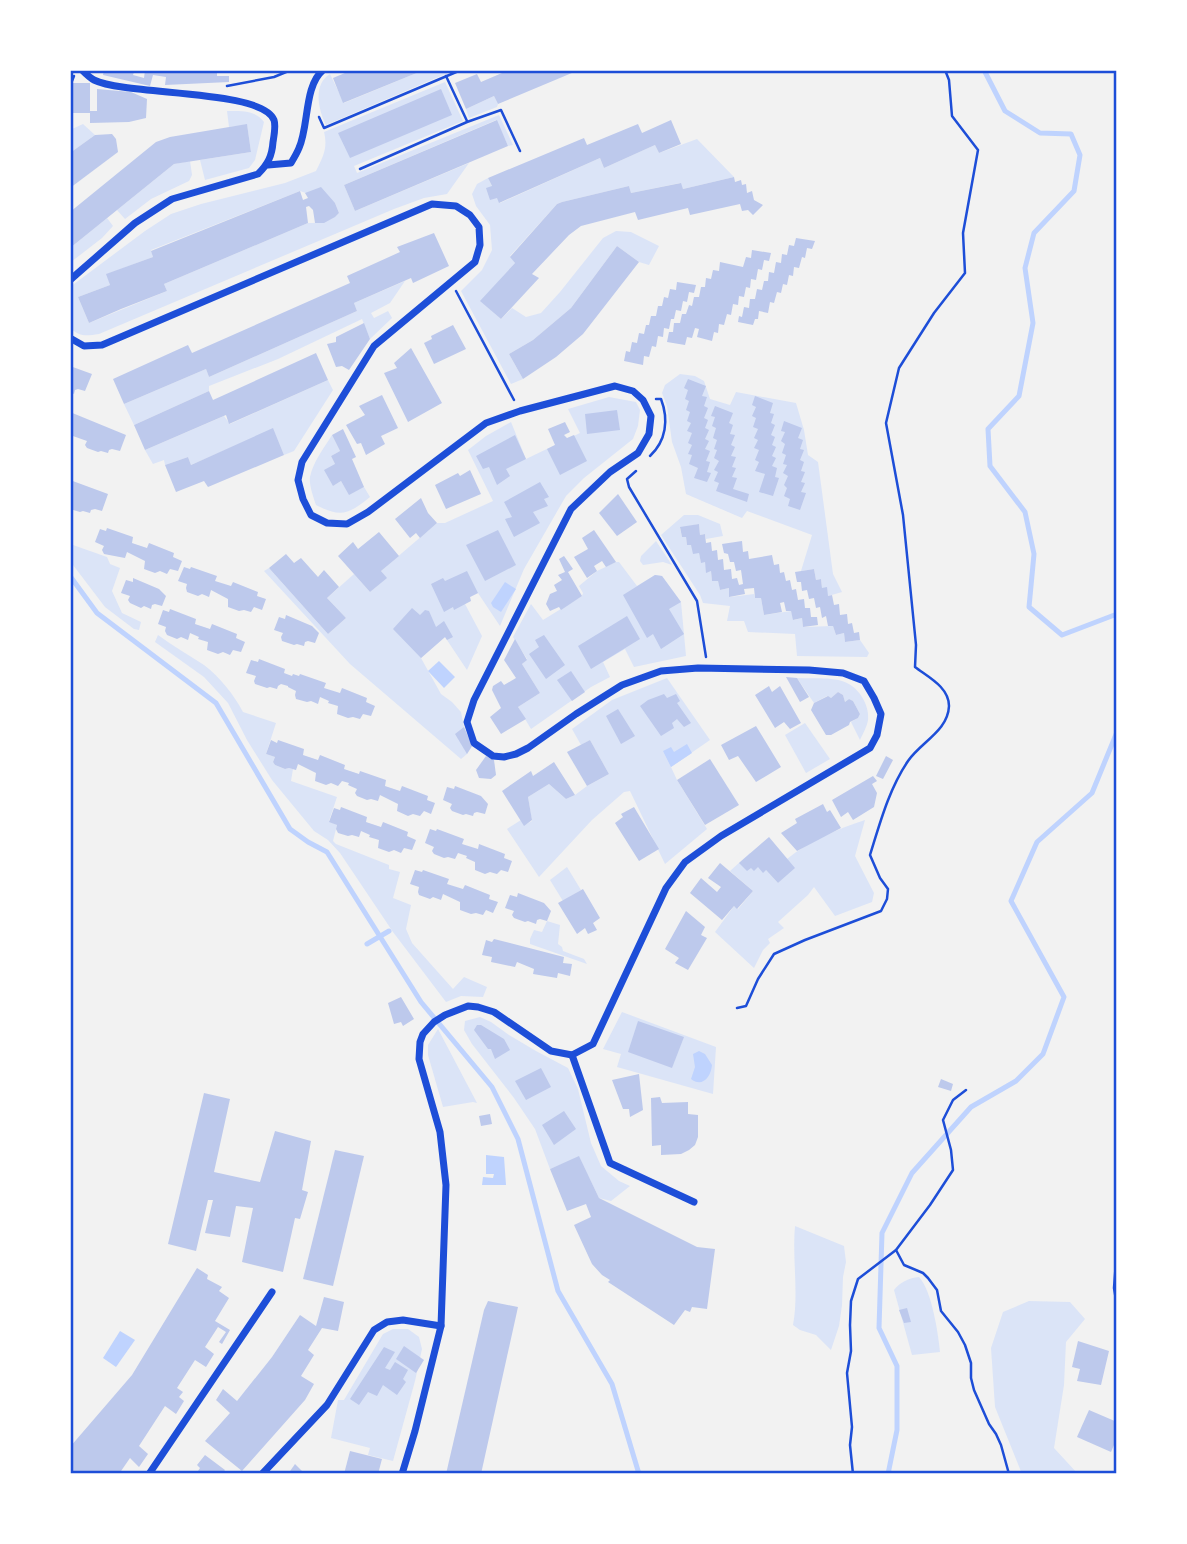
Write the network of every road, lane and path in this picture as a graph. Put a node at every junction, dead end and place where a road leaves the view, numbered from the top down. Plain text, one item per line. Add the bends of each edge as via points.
1 (82, 70) edge
2 (291, 70) edge
3 (323, 70) edge
4 (461, 70) edge
5 (945, 70) edge
6 (446, 76) junction
7 (211, 96) junction
8 (306, 119) junction
9 (467, 122) junction
10 (520, 151) dead end
11 (268, 165) junction
12 (360, 169) dead end
13 (70, 280) edge
14 (452, 282) junction
15 (70, 338) edge
16 (520, 411) junction
17 (656, 532) dead end
18 (708, 668) junction
19 (737, 1008) dead end
20 (572, 1055) junction
21 (966, 1090) dead end
22 (694, 1202) dead end
23 (1117, 1248) edge
24 (896, 1250) junction
25 (272, 1292) dead end
26 (1117, 1306) edge
27 (441, 1326) junction
28 (149, 1474) edge
29 (262, 1474) edge
30 (402, 1474) edge
31 (853, 1474) edge
32 (1009, 1474) edge

1 - 7 street via 94,80 137,90
2 - 7 path via 219,88
3 - 8 street via 316,75
4 - 6 path
5 - 19 path via 952,116 978,150 962,233 965,273 899,368 886,423 904,515 915,667 945,690 949,706 943,726 909,760 884,812 870,855 888,889 881,911 775,954 746,1006
6 - 8 path via 324,128 320,117
6 - 9 path
7 - 11 street via 249,104 274,120
8 - 11 street via 300,148 291,163
9 - 10 path via 500,110
9 - 12 path
11 - 13 street via 258,174 172,199 135,223
14 - 15 street via 475,262 479,227 456,206 432,204 102,345 84,346
14 - 16 path
14 - 16 street via 374,346 302,463 298,480 311,515 327,523 346,524 486,423
16 - 18 street via 615,386 633,391 651,416 649,434 638,453 571,509 474,700 467,722 474,743 493,756 516,754 622,685 661,671
17 - 18 path via 697,601
18 - 20 street via 808,670 843,673 864,681 881,714 877,735 870,748 685,862 666,888 593,1044
20 - 22 street via 610,1163
20 - 27 street via 551,1051 494,1012 468,1006 434,1022 420,1042 419,1059 440,1132 446,1185
21 - 24 path via 953,1100 943,1120 953,1170
23 - 26 path
24 - 31 path via 858,1279 851,1301 847,1373
24 - 32 path via 904,1265 923,1273 937,1290 942,1311 965,1345 974,1390 1001,1445
25 - 28 street
27 - 29 street via 403,1320 374,1330 327,1405
27 - 30 street

